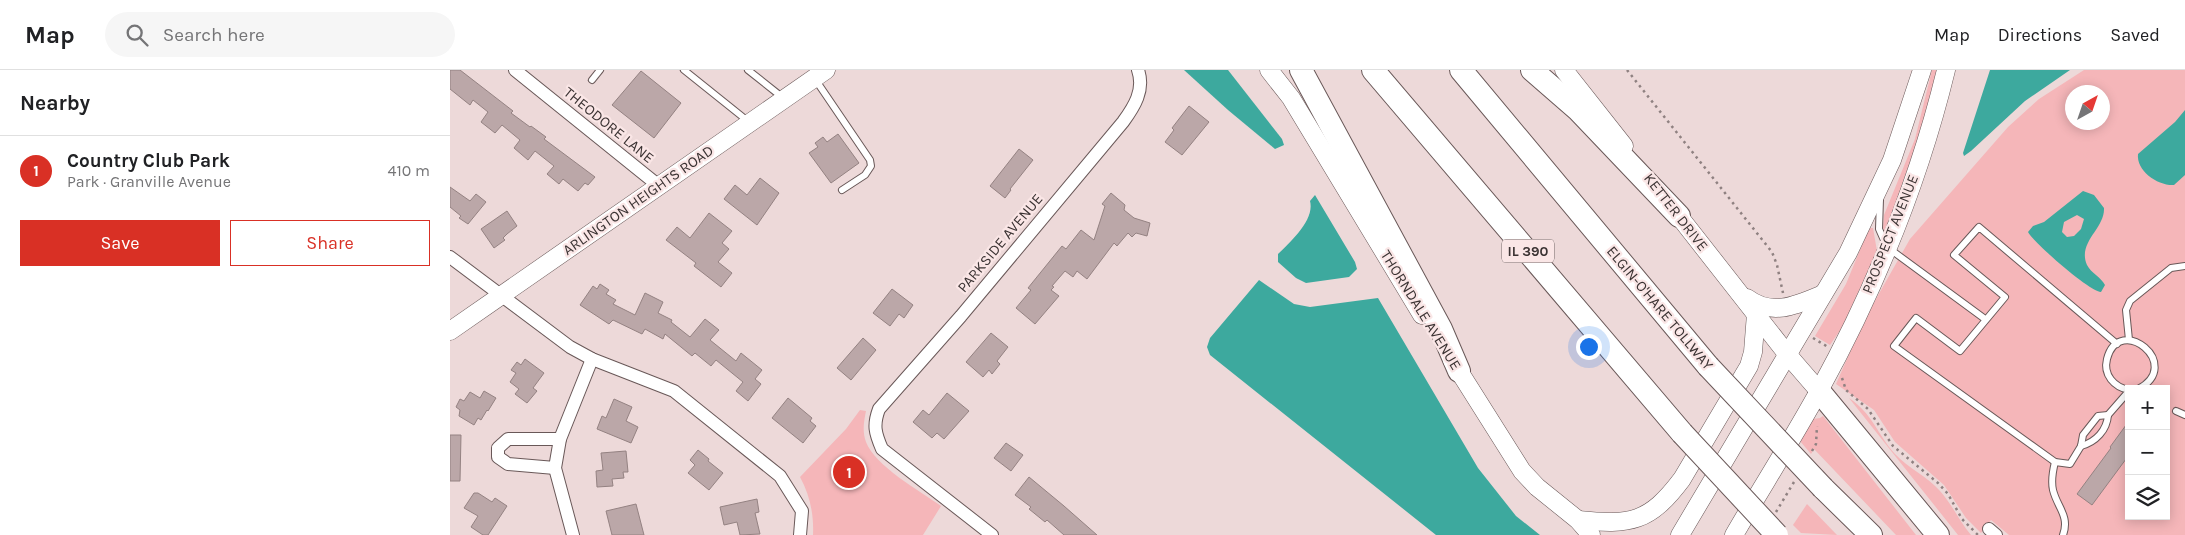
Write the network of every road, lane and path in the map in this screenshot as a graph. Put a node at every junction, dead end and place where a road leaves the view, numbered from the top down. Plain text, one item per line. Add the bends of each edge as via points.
1 (515, 70) edge
2 (600, 70) edge
3 (684, 70) edge
4 (748, 70) edge
5 (1138, 70) edge
6 (1268, 70) edge
7 (1301, 70) edge
8 (1373, 70) edge
9 (1460, 70) edge
10 (1532, 70) edge
11 (1564, 70) edge
12 (1627, 70) edge
13 (1922, 70) edge
14 (1946, 70) edge
15 (820, 74) edge
16 (592, 80) dead end
17 (785, 99) junction
18 (750, 123) junction
19 (1882, 184) junction
20 (659, 186) junction
21 (842, 190) dead end
22 (1679, 216) junction
23 (1887, 247) junction
24 (450, 257) edge
25 (2185, 266) edge
26 (1740, 293) junction
27 (1823, 294) junction
28 (500, 295) junction
29 (1783, 296) dead end
30 (1756, 314) junction
31 (1985, 319) junction
32 (450, 331) edge
33 (1813, 338) dead end
34 (2129, 340) junction
35 (2117, 344) junction
36 (1828, 347) dead end
37 (1787, 354) junction
38 (592, 359) junction
39 (1459, 370) junction
40 (1843, 370) dead end
41 (2143, 385) edge
42 (2125, 389) edge
43 (1819, 391) junction
44 (2125, 395) edge
45 (2176, 411) dead end
46 (2108, 415) junction
47 (2185, 415) edge
48 (560, 439) junction
49 (2082, 446) junction
50 (2055, 462) junction
51 (555, 468) junction
52 (1578, 520) junction
53 (1987, 533) edge
54 (573, 535) edge
55 (800, 535) edge
56 (992, 535) edge
57 (1591, 535) edge
58 (1680, 535) edge
59 (1734, 535) edge
60 (1777, 535) edge
61 (1871, 535) edge
62 (1938, 535) edge
63 (2063, 535) edge

1 - 20 street, THEODORE LANE
2 - 16 lane
3 - 18 lane
4 - 17 lane
5 - 56 street, PARKSIDE AVENUE via 1141,88 1124,122 879,409 875,420 874,432 882,449
6 - 39 main road, THORNDALE AVENUE via 1291,98 1433,333
7 - 39 highway via 1441,329
8 - 60 highway, IL 390, bridge via 1682,433
9 - 61 highway, ELGIN-O'HARE TOLLWAY, bridge via 1708,366
10 - 22 highway via 1578,110
11 - 22 main road, KETTER DRIVE
12 - 29 path via 1772,252
13 - 19 main road, PROSPECT AVENUE
14 - 23 main road, PROSPECT AVENUE via 1920,157
15 - 17 main road, ARLINGTON HEIGHTS ROAD
15 - 21 lane via 870,160 871,166 865,175
17 - 18 main road, ARLINGTON HEIGHTS ROAD
18 - 20 main road, ARLINGTON HEIGHTS ROAD
19 - 23 lane via 1878,220
19 - 27 main road, PROSPECT AVENUE via 1848,253
20 - 28 main road, ARLINGTON HEIGHTS ROAD
22 - 26 main road, KETTER DRIVE
23 - 31 lane
23 - 43 main road, PROSPECT AVENUE
24 - 28 street
25 - 34 lane via 2171,268 2130,301 2126,310
26 - 27 main road via 1755,305 1786,309
26 - 30 main road, KETTER DRIVE
27 - 37 main road, PROSPECT AVENUE
28 - 32 main road, ARLINGTON HEIGHTS ROAD
28 - 38 street via 570,348
30 - 37 main road, KETTER DRIVE
30 - 52 main road via 1749,366 1669,496 1646,515 1631,521
31 - 35 lane via 2004,297 1954,255 1979,227
31 - 50 lane via 1960,351 1916,318 1894,346
33 - 36 path
34 - 35 lane
34 - 41 lane via 2150,350 2156,365 2150,380
35 - 42 lane via 2107,356 2106,372 2115,385
37 - 43 main road, KETTER DRIVE
37 - 58 main road, PROSPECT AVENUE
38 - 48 street
38 - 55 street via 674,391 780,476 802,511
39 - 52 main road, THORNDALE AVENUE via 1522,471
40 - 53 path via 1844,391 1868,409 1893,446 1938,483 1962,519
43 - 59 main road, PROSPECT AVENUE
43 - 62 highway
44 - 46 lane
45 - 47 lane
46 - 49 lane via 2107,424 2093,443
46 - 49 lane via 2098,416 2083,435
48 - 51 street
48 - 51 street via 508,438 498,448 498,457 508,464
49 - 50 lane via 2070,464
50 - 63 lane via 2052,483 2066,520
51 - 54 street
52 - 57 main road, THORNDALE AVENUE

